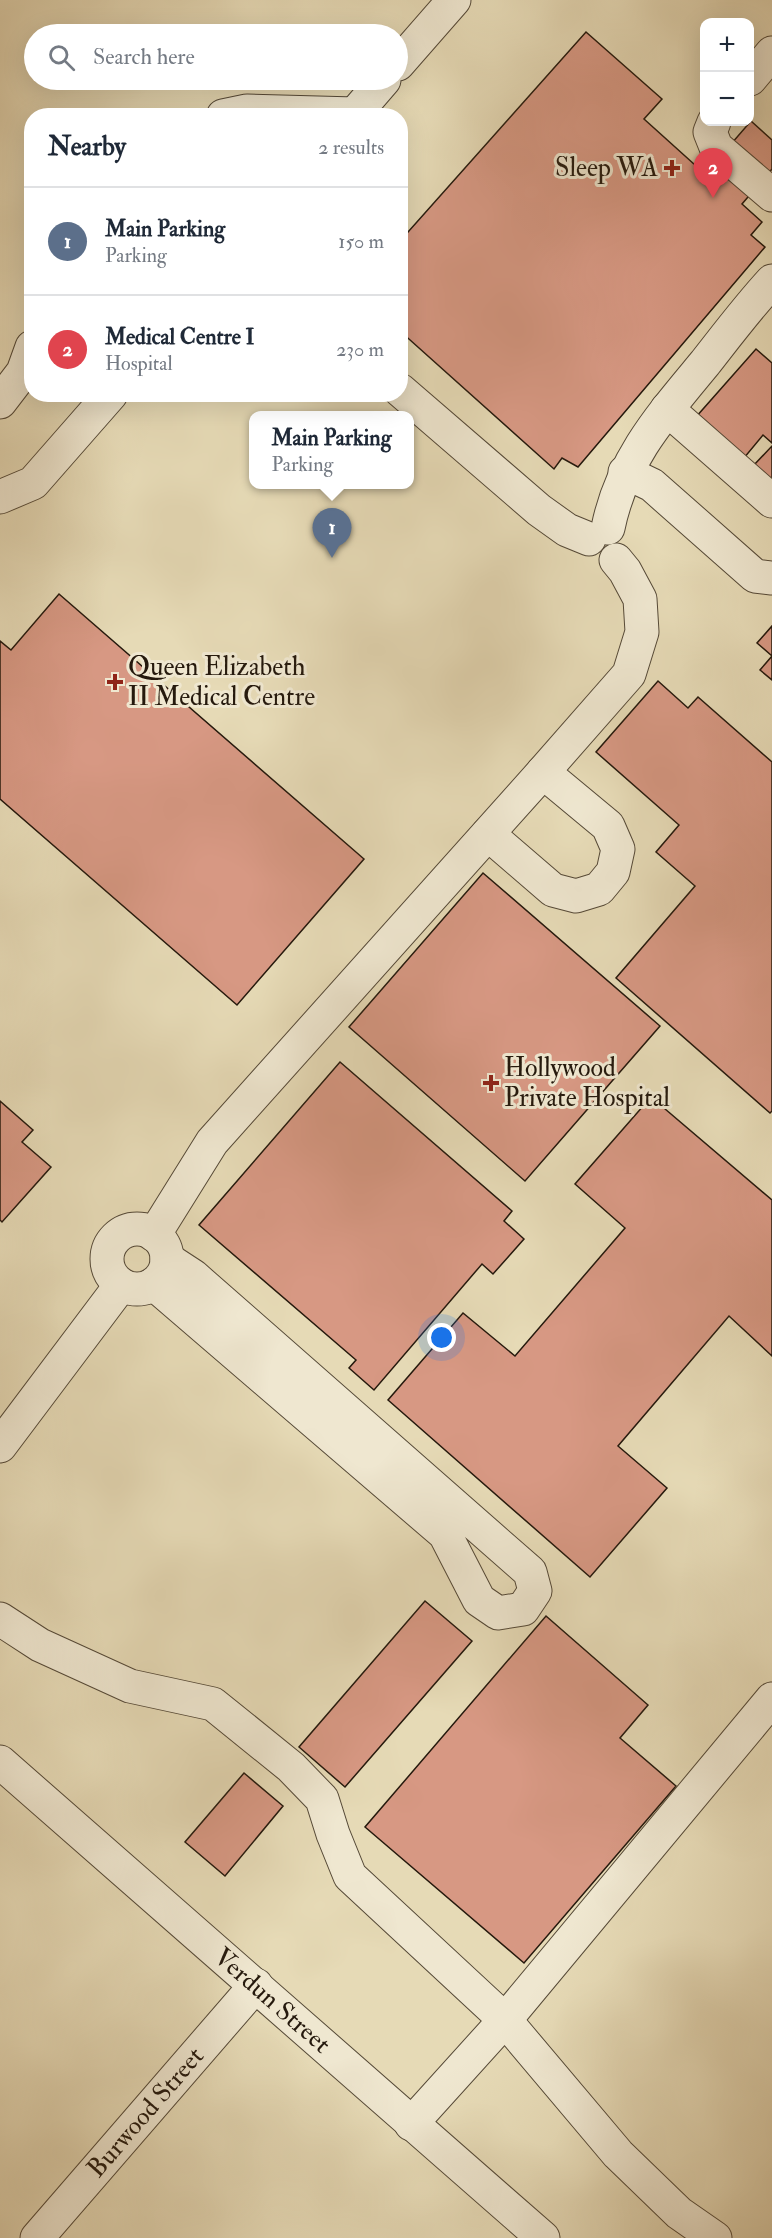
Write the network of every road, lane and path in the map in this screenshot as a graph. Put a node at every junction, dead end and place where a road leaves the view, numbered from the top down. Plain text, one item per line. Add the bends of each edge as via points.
1 (454, 0) edge
2 (408, 53) edge
3 (375, 90) edge
4 (360, 108) edge
5 (712, 126) edge
6 (772, 195) edge
7 (772, 281) edge
8 (24, 369) edge
9 (408, 397) edge
10 (0, 402) edge
11 (104, 402) edge
12 (666, 410) junction
13 (626, 472) junction
14 (0, 497) edge
15 (772, 501) edge
16 (598, 533) junction
17 (772, 578) edge
18 (543, 772) junction
19 (488, 834) junction
20 (158, 1259) junction
21 (121, 1285) junction
22 (0, 1446) edge
23 (0, 1619) edge
24 (772, 1699) edge
25 (0, 1762) edge
26 (256, 1985) junction
27 (505, 2020) junction
28 (411, 2124) junction
29 (37, 2238) edge
30 (543, 2238) edge
31 (715, 2238) edge

1 - 2 street
3 - 4 street
5 - 6 street via 710,132 716,147
7 - 12 street
8 - 10 street
9 - 16 street via 567,531
11 - 14 street via 33,483
12 - 13 street
12 - 15 street
13 - 16 street
13 - 17 street via 652,485 755,576
16 - 18 street via 588,552 596,561 608,564 616,560 625,571 640,599 642,632 629,674
18 - 19 street
18 - 19 street via 608,826 618,849 613,872 599,890 576,896 553,890
19 - 20 street via 212,1142
20 - 20 street via 193,1276 530,1572 535,1591 523,1609 498,1614 479,1600 445,1534
20 - 21 street via 143,1289
20 - 21 street via 136,1229 127,1231 112,1242 106,1261
21 - 22 street
23 - 27 street via 40,1645 130,1686 213,1704 291,1767 322,1799 350,1876
24 - 27 street
25 - 26 street, Verdun Street
26 - 28 street, Verdun Street
26 - 29 street, Burwood Street
27 - 28 street
27 - 31 street via 618,2154 679,2213
28 - 30 street, Verdun Street

